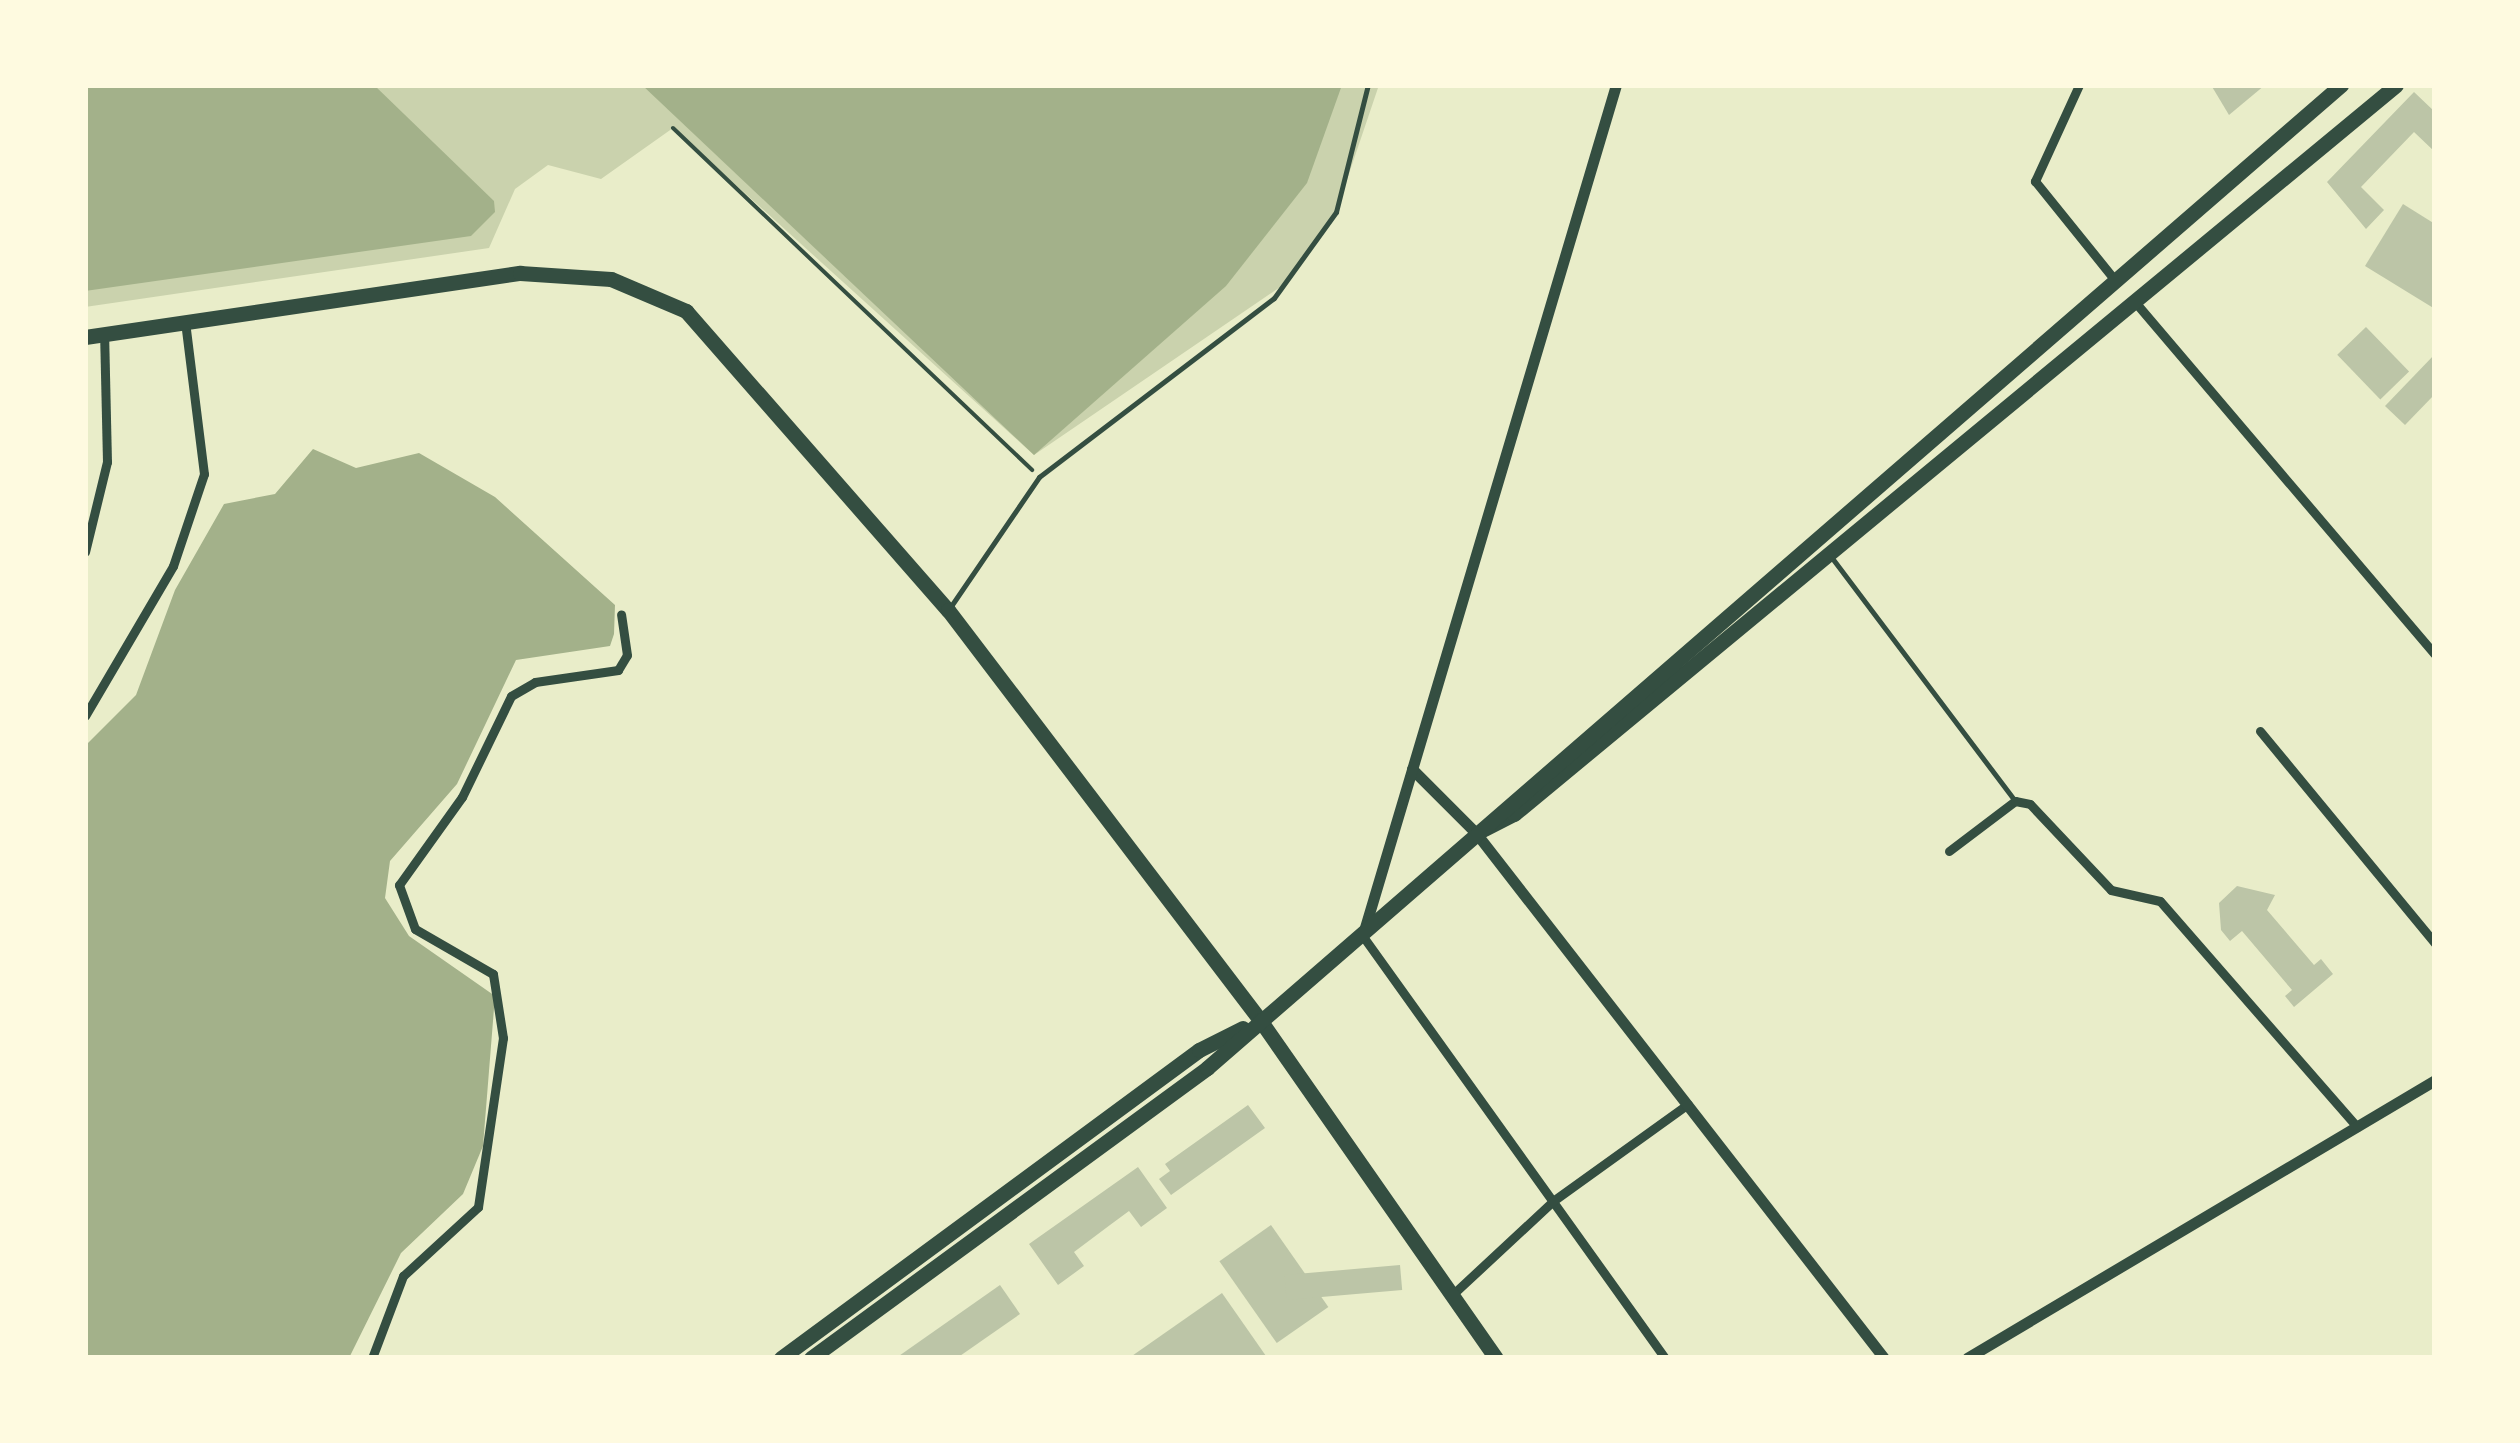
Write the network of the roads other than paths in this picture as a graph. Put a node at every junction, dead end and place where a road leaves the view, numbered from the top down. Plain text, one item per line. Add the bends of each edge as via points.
1 (1368, 85) edge
2 (1616, 85) edge
3 (2079, 85) edge
4 (2341, 85) edge
5 (2396, 85) edge
6 (2114, 279) junction
7 (2134, 302) junction
8 (185, 322) junction
9 (104, 334) junction
10 (85, 337) edge
11 (1827, 551) junction
12 (85, 552) edge
13 (948, 610) junction
14 (622, 614) dead end
15 (1734, 616) junction
16 (2435, 654) edge
17 (85, 716) edge
18 (2260, 731) dead end
19 (1412, 769) junction
20 (2015, 801) junction
21 (1476, 833) junction
22 (1949, 851) dead end
23 (1362, 935) junction
24 (2435, 943) edge
25 (1260, 1020) junction
26 (2435, 1080) edge
27 (1688, 1104) junction
28 (2357, 1127) junction
29 (1553, 1201) junction
30 (1452, 1295) junction
31 (372, 1358) edge
32 (781, 1358) edge
33 (811, 1358) edge
34 (1496, 1358) edge
35 (1665, 1358) edge
36 (1884, 1358) edge
37 (1966, 1358) edge

1 - 13 lane via 1336,212 1274,298 1039,477
2 - 19 street
3 - 6 street via 2035,181
4 - 6 main road
5 - 7 main road
6 - 7 main road
6 - 15 main road
7 - 11 main road
7 - 16 street
8 - 9 main road
8 - 13 main road via 520,274 611,279 686,312
8 - 17 street via 204,474 174,566
9 - 10 main road
9 - 12 street via 108,462
11 - 15 main road
11 - 20 lane
13 - 25 main road
14 - 31 street via 628,655 618,670 535,682 510,696 462,797 399,885 415,929 493,974 504,1038 478,1207 402,1276
15 - 21 main road
18 - 24 street
19 - 21 street
19 - 23 street
20 - 22 street
20 - 28 street via 2030,804 2111,890 2160,900
21 - 23 main road
21 - 27 street
23 - 25 main road
23 - 29 street
25 - 30 main road
25 - 32 main road via 1199,1050
25 - 33 main road
26 - 28 street
27 - 29 street
27 - 36 street
28 - 37 street
29 - 30 street
29 - 35 street
30 - 34 main road

